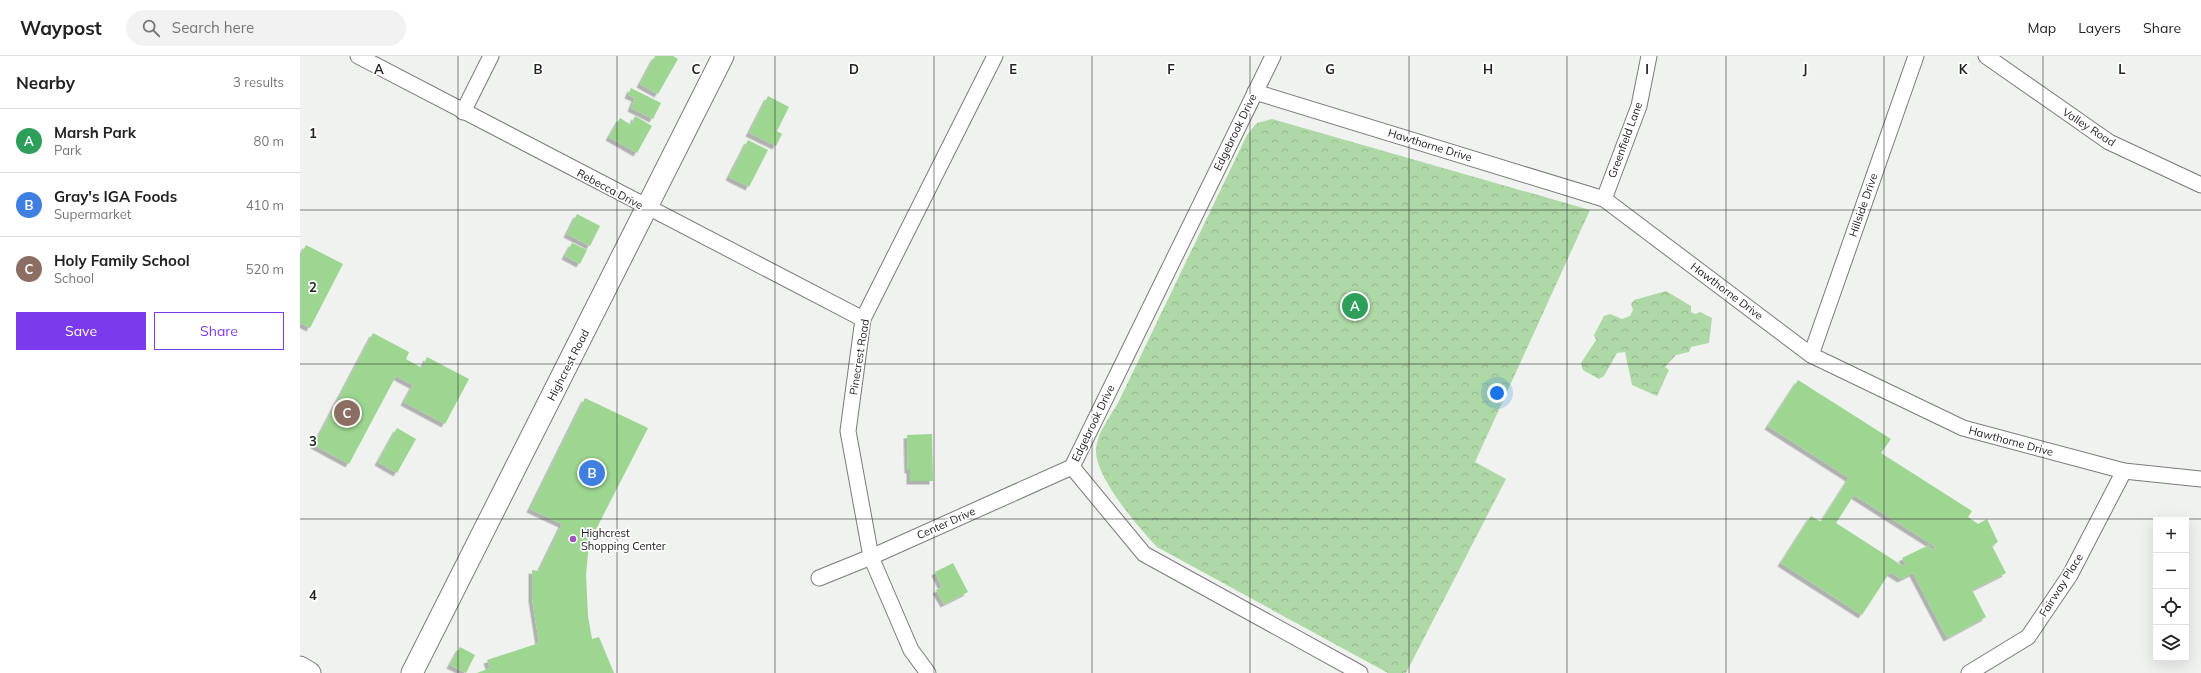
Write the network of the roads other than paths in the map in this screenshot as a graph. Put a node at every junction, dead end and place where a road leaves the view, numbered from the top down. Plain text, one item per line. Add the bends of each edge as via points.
1 (358, 56) edge
2 (491, 56) edge
3 (723, 56) edge
4 (995, 56) edge
5 (1273, 56) edge
6 (1649, 56) edge
7 (1916, 56) edge
8 (1986, 56) edge
9 (1255, 92) junction
10 (463, 112) junction
11 (2201, 185) edge
12 (1604, 199) junction
13 (647, 208) junction
14 (863, 319) junction
15 (1811, 355) junction
16 (1072, 467) junction
17 (2124, 471) junction
18 (2201, 478) edge
19 (871, 557) junction
20 (819, 578) dead end
21 (412, 673) edge
22 (928, 673) edge
23 (1360, 673) edge
24 (1968, 673) edge

1 - 10 street, Rebecca Drive
2 - 10 street
3 - 13 street, Highcrest Road
4 - 14 street, Pinecrest Road
5 - 9 street, Edgebrook Drive
6 - 12 street, Greenfield Lane via 1639,106
7 - 15 street, Hillside Drive
8 - 11 street, Valley Road via 2109,142
9 - 12 street, Hawthorne Drive
9 - 16 street, Edgebrook Drive
10 - 13 street, Rebecca Drive
12 - 15 street, Hawthorne Drive
13 - 14 street, Rebecca Drive
13 - 21 street, Highcrest Road
14 - 19 street, Pinecrest Road via 848,431
15 - 17 street, Hawthorne Drive via 1963,428
16 - 19 street, Center Drive
16 - 23 street, Edgebrook Drive via 1144,554
17 - 18 street, Hawthorne Drive
17 - 24 street, Fairway Place via 2070,575 2028,637
19 - 20 street, Center Drive
19 - 22 street, Pinecrest Road via 911,650

